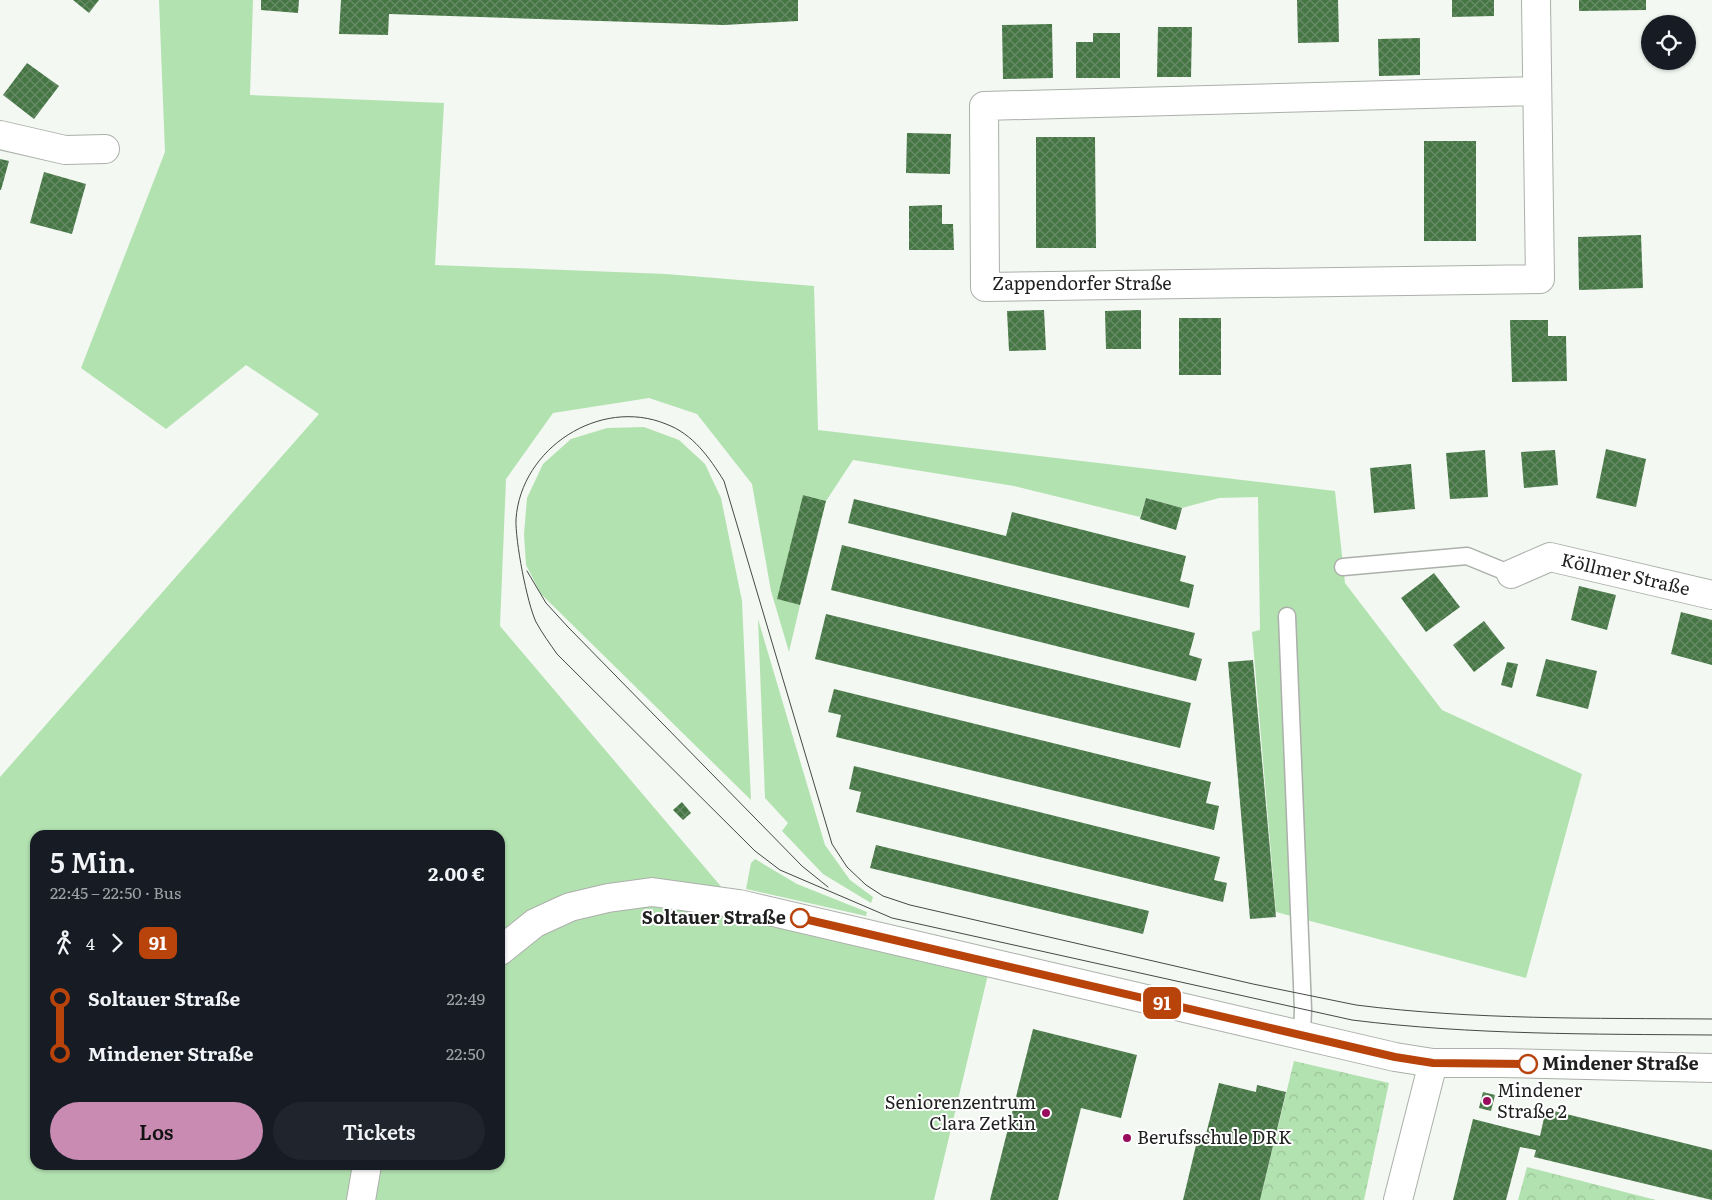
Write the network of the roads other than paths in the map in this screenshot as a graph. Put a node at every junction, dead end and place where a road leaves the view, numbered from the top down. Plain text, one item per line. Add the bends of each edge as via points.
1 (1536, 0) edge
2 (1537, 91) junction
3 (0, 135) edge
4 (105, 149) dead end
5 (1343, 567) dead end
6 (1511, 574) joint
7 (1712, 595) edge
8 (1287, 616) dead end
9 (505, 947) edge
10 (1302, 1034) junction
11 (1433, 1063) junction
12 (1712, 1068) edge
13 (366, 1170) edge
14 (361, 1200) edge
15 (1398, 1200) edge

1 - 2 street, Zappendorfer Straße
2 - 2 street, Zappendorfer Straße via 984,106 985,286 1540,280
3 - 4 street via 65,150
5 - 6 lane via 1467,556
6 - 7 street, Köllmer Straße via 1550,558
8 - 10 lane
9 - 10 street via 535,923 570,907 652,892 739,904
10 - 11 street
11 - 12 street
11 - 15 street
13 - 14 street

